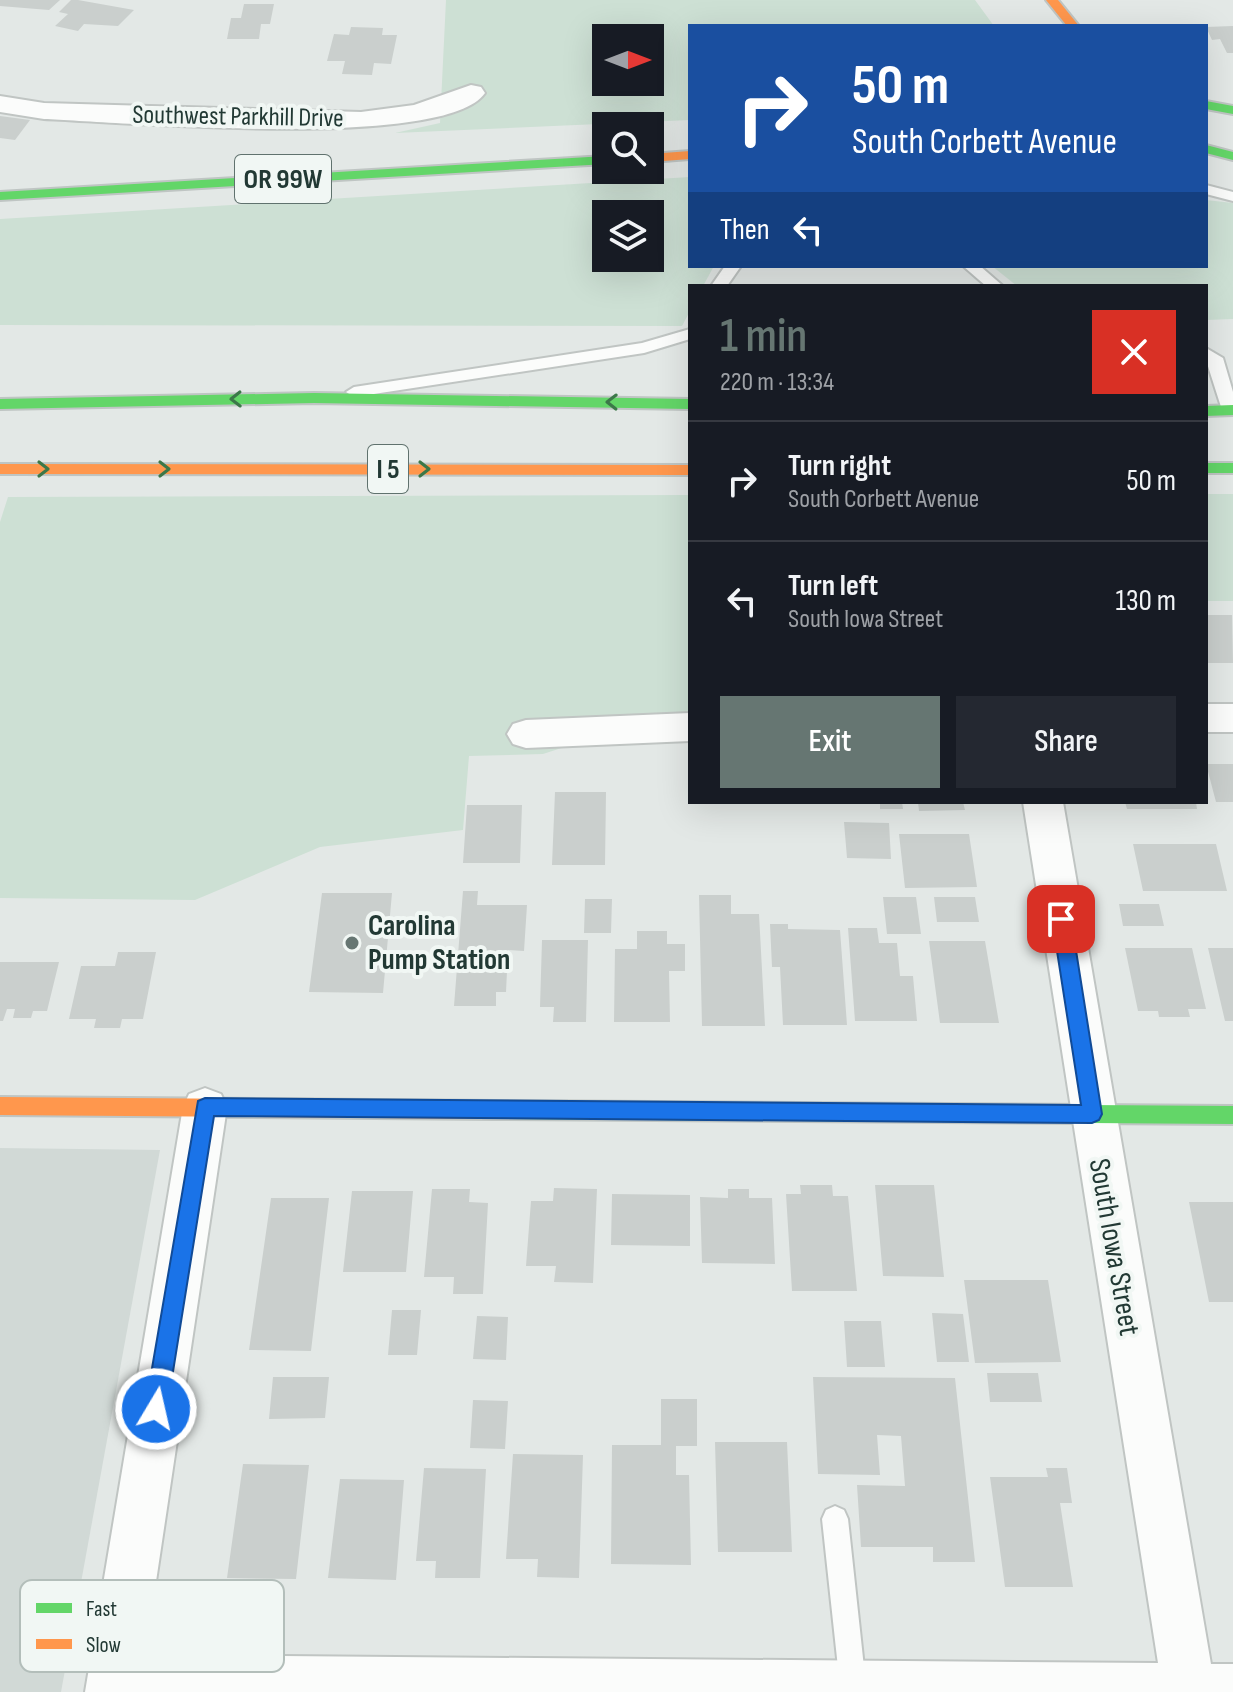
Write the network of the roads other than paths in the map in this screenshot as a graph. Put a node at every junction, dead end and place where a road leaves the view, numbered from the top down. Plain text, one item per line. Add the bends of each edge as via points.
1 (1052, 0) edge
2 (1071, 24) edge
3 (471, 93) dead end
4 (0, 104) edge
5 (1208, 105) edge
6 (1233, 110) edge
7 (1233, 122) edge
8 (1208, 124) edge
9 (1208, 150) edge
10 (688, 155) edge
11 (1233, 156) edge
12 (664, 157) edge
13 (592, 161) edge
14 (1208, 190) edge
15 (0, 196) edge
16 (1233, 197) edge
17 (973, 268) edge
18 (993, 284) edge
19 (688, 335) edge
20 (1208, 354) edge
21 (314, 398) junction
22 (0, 404) edge
23 (688, 404) edge
24 (1232, 410) edge
25 (1208, 411) edge
26 (1208, 468) edge
27 (1233, 468) edge
28 (0, 469) edge
29 (688, 470) edge
30 (1208, 718) edge
31 (1233, 718) edge
32 (688, 727) edge
33 (526, 734) dead end
34 (1043, 804) edge
35 (0, 1106) edge
36 (205, 1107) junction
37 (1092, 1114) junction
38 (1233, 1115) edge
39 (835, 1519) dead end
40 (129, 1580) edge
41 (112, 1687) edge
42 (853, 1688) junction
43 (1204, 1691) edge

1 - 2 main road
3 - 4 street, Southwest Parkhill Drive via 430,112 340,120 44,111
5 - 6 main road
7 - 8 main road
9 - 11 main road
10 - 12 main road
13 - 15 main road, OR 99W
14 - 16 lane
17 - 18 lane
19 - 21 lane via 644,348
20 - 24 lane via 1215,358
21 -> 22 main road
23 -> 21 main road
24 - 25 main road
26 - 27 main road
28 -> 29 main road, I 5
30 - 31 street
32 - 33 street
34 - 37 street, South Iowa Street
35 - 36 main road
36 - 37 main road
36 - 40 street
37 - 38 main road
37 - 43 street, South Iowa Street
39 - 42 lane
41 - 42 street
42 - 43 street

